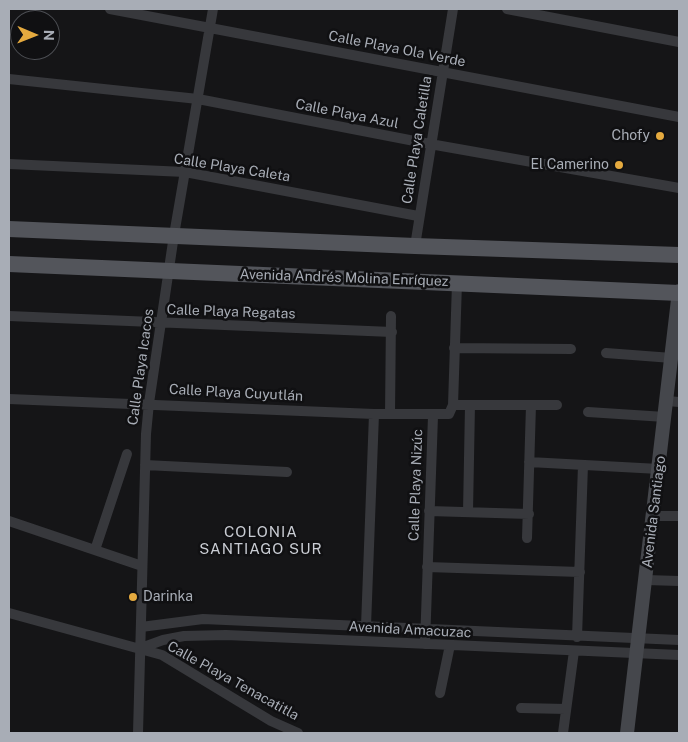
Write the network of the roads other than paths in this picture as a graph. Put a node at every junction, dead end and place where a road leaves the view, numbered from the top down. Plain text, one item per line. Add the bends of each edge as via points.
1 (110, 9) edge
2 (213, 9) edge
3 (452, 9) edge
4 (507, 9) edge
5 (210, 27) junction
6 (679, 42) edge
7 (442, 71) junction
8 (9, 79) edge
9 (198, 99) junction
10 (679, 117) edge
11 (430, 144) junction
12 (9, 164) edge
13 (185, 172) junction
14 (679, 188) edge
15 (418, 216) junction
16 (9, 228) edge
17 (83, 232) junction
18 (174, 235) junction
19 (9, 240) edge
20 (415, 246) junction
21 (679, 255) edge
22 (9, 264) edge
23 (169, 271) junction
24 (457, 283) junction
25 (679, 292) edge
26 (9, 316) edge
27 (391, 316) dead end
28 (161, 323) junction
29 (392, 332) junction
30 (454, 348) junction
31 (571, 349) dead end
32 (606, 353) dead end
33 (672, 358) junction
34 (9, 399) edge
35 (673, 402) edge
36 (149, 403) junction
37 (453, 405) junction
38 (470, 405) junction
39 (531, 405) junction
40 (557, 405) dead end
41 (588, 412) dead end
42 (374, 414) junction
43 (390, 414) junction
44 (433, 416) junction
45 (665, 417) junction
46 (126, 454) dead end
47 (529, 462) junction
48 (145, 465) junction
49 (583, 465) junction
50 (659, 469) junction
51 (287, 472) dead end
52 (429, 511) junction
53 (468, 512) junction
54 (529, 514) junction
55 (653, 516) junction
56 (679, 516) edge
57 (9, 521) edge
58 (527, 538) dead end
59 (95, 550) junction
60 (142, 566) junction
61 (427, 566) junction
62 (580, 572) junction
63 (646, 580) junction
64 (679, 581) edge
65 (9, 614) edge
66 (366, 626) junction
67 (141, 627) junction
68 (426, 628) junction
69 (577, 636) junction
70 (639, 638) junction
71 (679, 640) edge
72 (425, 644) junction
73 (450, 645) junction
74 (141, 648) junction
75 (574, 651) junction
76 (637, 653) junction
77 (679, 655) edge
78 (440, 692) dead end
79 (521, 708) dead end
80 (566, 709) junction
81 (138, 733) edge
82 (298, 733) edge
83 (563, 733) edge
84 (627, 733) edge

1 - 5 street, Calle Playa Ola Verde
2 - 5 street, Calle Playa Icacos
3 - 7 street, Calle Playa Caletilla
4 - 6 street
5 - 7 street, Calle Playa Ola Verde
5 - 9 street, Calle Playa Icacos
7 - 10 street, Calle Playa Ola Verde
7 - 11 street, Calle Playa Caletilla
8 - 9 street, Calle Playa Azul
9 - 11 street, Calle Playa Azul
9 - 13 street, Calle Playa Icacos
11 - 14 street, Calle Playa Azul
11 - 15 street, Calle Playa Caletilla
12 - 13 street, Calle Playa Caleta
13 - 15 street, Calle Playa Caleta
13 - 18 street, Calle Playa Icacos
15 - 20 street, Calle Playa Caletilla
16 - 17 main road
17 - 18 main road
17 - 19 main road
18 - 20 main road
18 - 23 street, Calle Playa Icacos
20 - 21 main road
22 - 23 main road, Avenida Andrés Molina Enríquez
23 - 24 main road, Avenida Andrés Molina Enríquez
23 - 28 street, Calle Playa Icacos
24 - 25 main road, Avenida Andrés Molina Enríquez
24 - 30 street
25 - 33 street, Avenida Santiago
26 - 28 street, Calle Playa Regatas
27 - 29 street
28 - 29 street, Calle Playa Regatas
28 - 36 street, Calle Playa Icacos
29 - 43 street
30 - 31 street
30 - 37 street
32 - 33 street
33 - 35 street, Avenida Santiago
34 - 36 street, Calle Playa Cuyutlán
35 - 45 street, Avenida Santiago
36 - 42 street, Calle Playa Cuyutlán
36 - 48 street, Calle Playa Icacos
37 - 38 street
37 - 44 street, Calle Playa Nizúc via 449,414
38 - 39 street
38 - 53 street
39 - 40 street
39 - 47 street
41 - 45 street
42 - 43 street, Calle Playa Cuyutlán
42 - 66 street
43 - 44 street, Calle Playa Cuyutlán
44 - 52 street, Calle Playa Nizúc
45 - 50 street, Avenida Santiago
46 - 59 street
47 - 49 street
47 - 54 street
48 - 51 street
48 - 60 street, Calle Playa Icacos
49 - 50 street
49 - 62 street
50 - 55 street, Avenida Santiago
52 - 53 street
52 - 61 street, Calle Playa Nizúc
53 - 54 street
54 - 58 street
55 - 56 street
55 - 63 street, Avenida Santiago
57 - 59 street
59 - 60 street
60 - 67 street, Calle Playa Icacos
61 - 62 street
61 - 68 street, Calle Playa Nizúc
62 - 69 street
63 - 64 street
63 - 70 street, Avenida Santiago
65 - 74 street, Calle Playa Tenacatitla
66 - 67 street, Avenida Amacuzac via 202,619
66 - 68 street, Avenida Amacuzac
67 - 74 street, Calle Playa Icacos
68 - 69 street, Avenida Amacuzac
68 - 72 street, Calle Playa Nizúc
69 - 70 street, Avenida Amacuzac
70 - 71 street, Avenida Amacuzac
70 - 76 street, Avenida Santiago
72 - 73 street, Avenida Amacuzac
72 - 74 street, Avenida Amacuzac via 204,635 163,640
73 - 75 street, Avenida Amacuzac
73 - 78 street
74 - 81 street, Calle Playa Icacos
74 - 82 street, Calle Playa Tenacatitla via 162,655 271,721
75 - 76 street, Avenida Amacuzac
75 - 80 street
76 - 77 street, Avenida Amacuzac
76 - 84 street, Avenida Santiago
79 - 80 street
80 - 83 street

